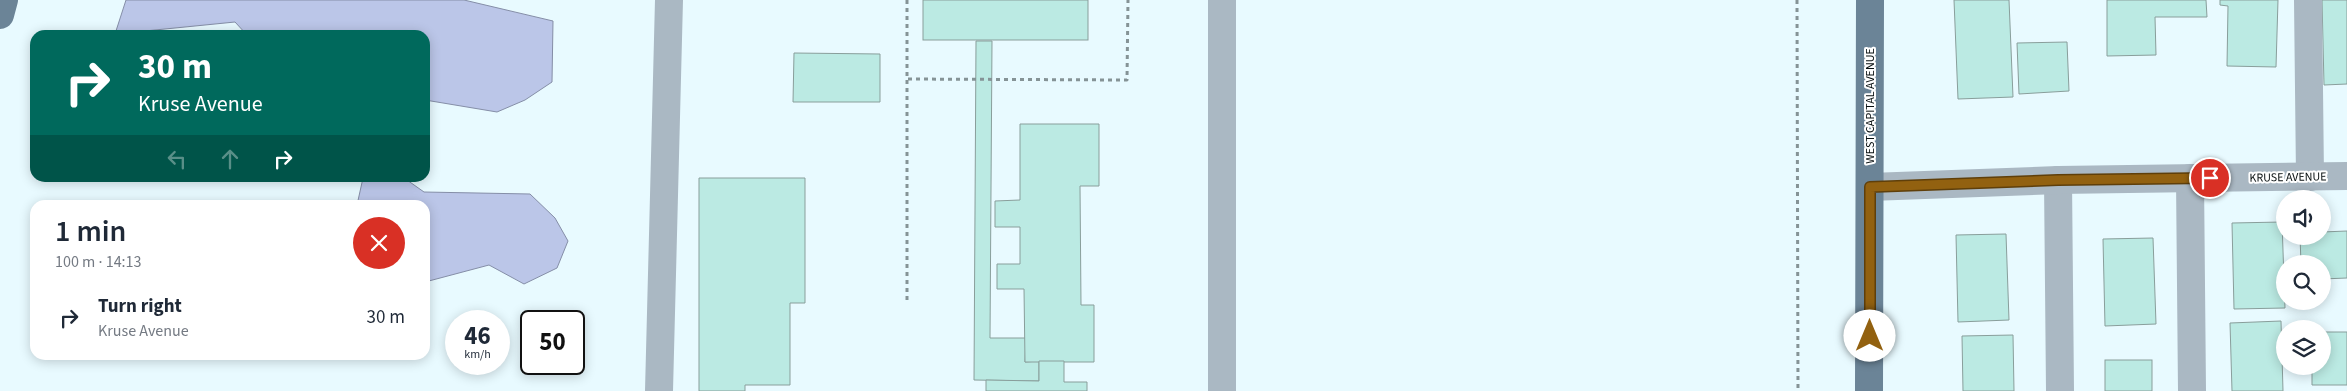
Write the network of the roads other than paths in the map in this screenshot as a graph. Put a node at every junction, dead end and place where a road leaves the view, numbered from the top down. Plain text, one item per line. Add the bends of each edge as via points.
1 (4, 0) edge
2 (669, 0) edge
3 (1222, 0) edge
4 (1870, 0) edge
5 (2308, 0) edge
6 (0, 15) edge
7 (2347, 176) edge
8 (2310, 177) junction
9 (2190, 178) junction
10 (2058, 180) junction
11 (1870, 187) junction
12 (659, 391) edge
13 (1222, 391) edge
14 (1870, 391) edge
15 (2060, 391) edge
16 (2192, 391) edge

1 - 6 main road
2 - 12 street
3 - 13 street
4 - 11 main road, WEST CAPITAL AVENUE
5 - 8 street
7 - 8 street, KRUSE AVENUE
8 - 9 street, KRUSE AVENUE
9 - 10 street, KRUSE AVENUE
9 - 16 street
10 - 11 street, KRUSE AVENUE
10 - 15 street
11 - 14 main road, WEST CAPITAL AVENUE

